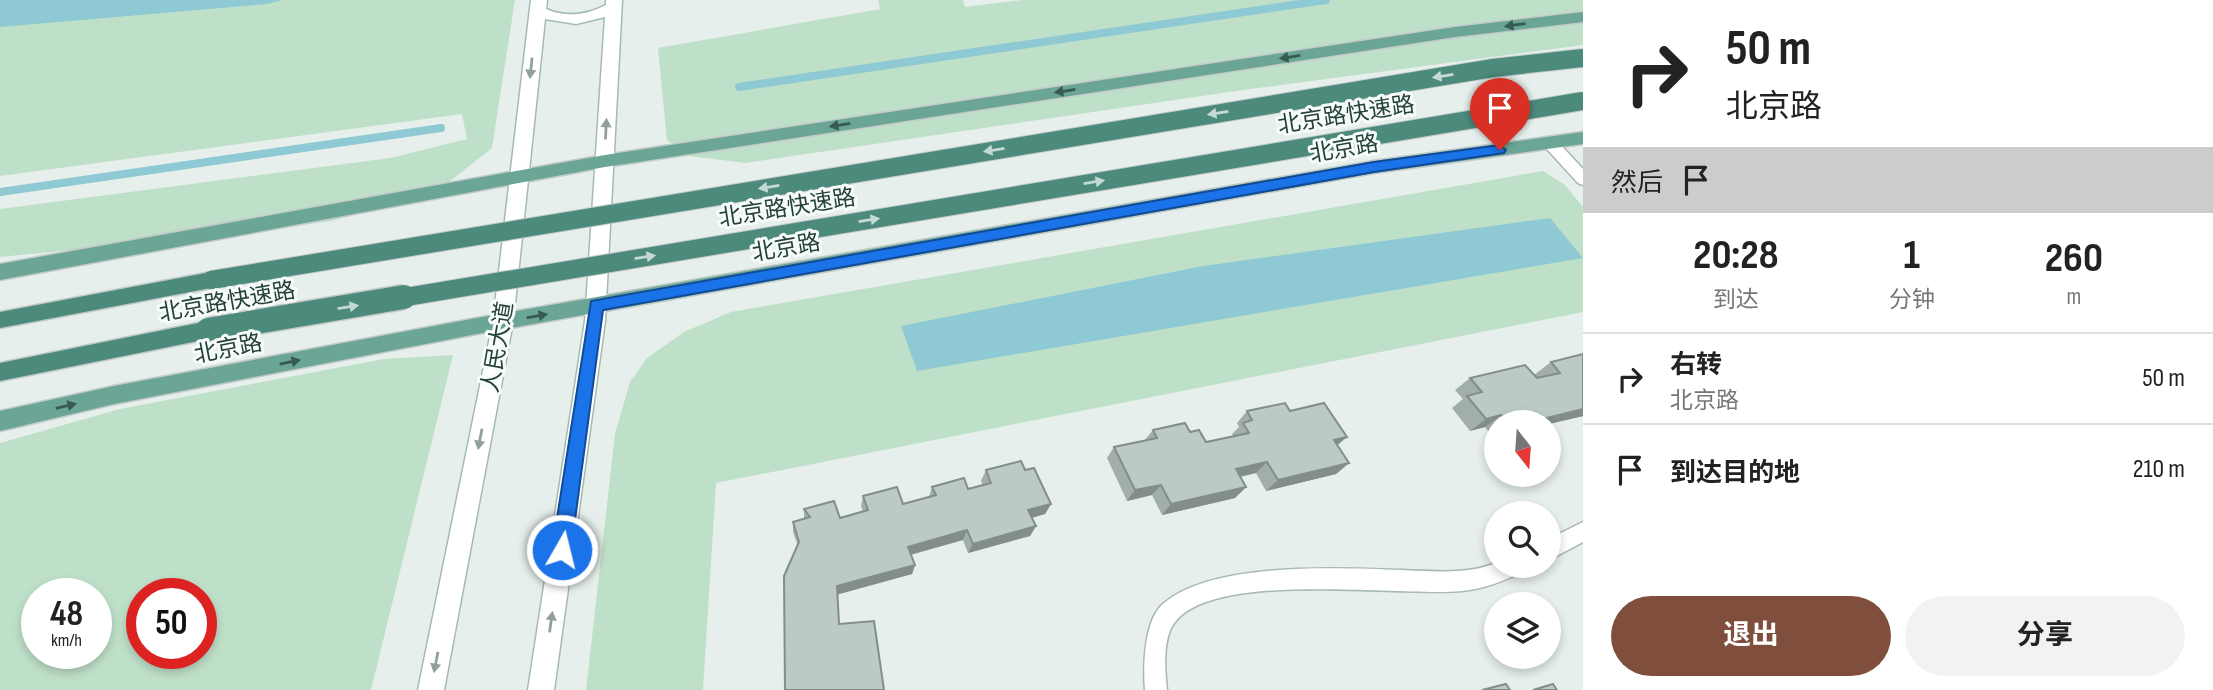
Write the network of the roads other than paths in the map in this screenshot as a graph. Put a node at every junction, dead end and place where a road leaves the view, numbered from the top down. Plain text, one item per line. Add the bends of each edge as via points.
1 (614, 4) edge
2 (538, 6) edge
3 (1583, 17) edge
4 (1583, 58) edge
5 (1583, 101) edge
6 (1583, 138) edge
7 (1550, 143) junction
8 (604, 161) junction
9 (519, 176) junction
10 (1583, 179) edge
11 (0, 272) edge
12 (596, 305) junction
13 (0, 320) edge
14 (503, 322) junction
15 (0, 372) edge
16 (0, 421) edge
17 (1583, 531) edge
18 (1561, 543) edge
19 (1484, 577) edge
20 (431, 690) edge
21 (541, 690) edge
22 (1156, 690) edge

1 - 2 main road via 597,17 574,21 557,20
8 -> 1 main road
2 -> 9 main road, 人民大道
3 -> 8 main road via 1455,32
4 -> 13 highway, 北京路快速路, bridge via 1493,68 225,277
15 -> 5 highway, 北京路快速路, bridge via 208,330
6 - 7 main road, 北京路
7 - 10 lane
7 - 12 main road, 北京路 via 1374,167
8 - 9 main road
8 - 12 main road
9 - 11 main road
9 - 14 main road, 人民大道
14 -> 12 main road, 北京路
21 -> 12 main road
16 -> 14 main road, 北京路
14 -> 20 main road, 人民大道
17 - 18 lane
19 - 22 lane via 1462,581 1277,580 1219,587 1168,613 1156,650

